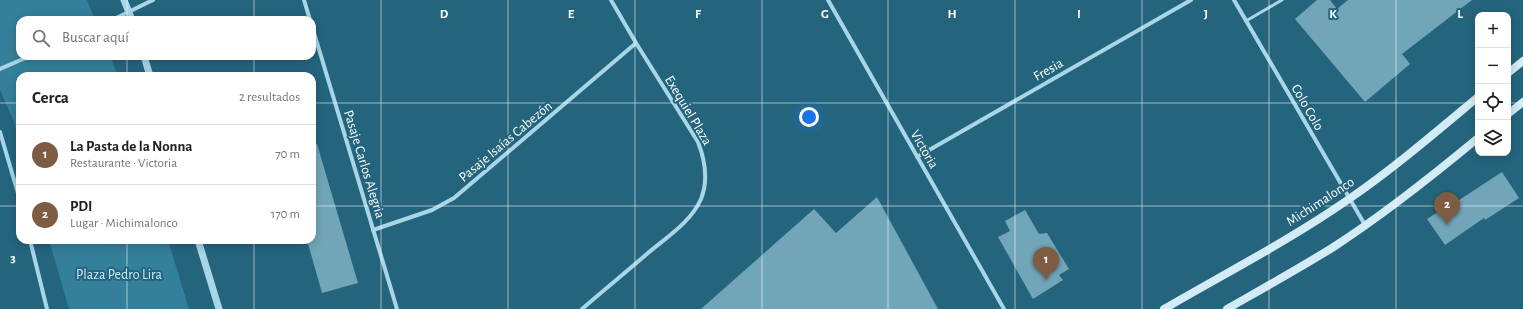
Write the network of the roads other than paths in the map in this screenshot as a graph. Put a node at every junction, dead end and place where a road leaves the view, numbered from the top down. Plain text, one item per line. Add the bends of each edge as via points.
1 (124, 0) edge
2 (153, 0) edge
3 (304, 0) edge
4 (611, 0) edge
5 (828, 0) edge
6 (1191, 0) edge
7 (1234, 0) edge
8 (1282, 0) edge
9 (131, 16) edge
10 (309, 16) edge
11 (1246, 21) junction
12 (316, 39) edge
13 (636, 43) junction
14 (21, 60) edge
15 (145, 60) edge
16 (1523, 61) edge
17 (0, 69) edge
18 (1511, 71) edge
19 (149, 72) edge
20 (1475, 99) edge
21 (1523, 102) edge
22 (1511, 112) edge
23 (0, 132) edge
24 (1475, 140) edge
25 (917, 157) junction
26 (16, 186) edge
27 (1349, 199) junction
28 (1365, 225) junction
29 (373, 230) junction
30 (31, 244) edge
31 (199, 244) edge
32 (47, 309) edge
33 (219, 309) edge
34 (397, 309) edge
35 (582, 309) edge
36 (1004, 309) edge
37 (1164, 309) edge
38 (1227, 309) edge

1 - 9 street
2 - 9 street
3 - 10 street
4 - 13 street, Exequiel Plaza
5 - 25 street, Victoria
6 - 25 street, Fresia
7 - 11 street, Colo Colo
8 - 11 lane
11 - 27 street, Colo Colo
12 - 29 street, Pasaje Carlos Alegria
13 - 29 street, Pasaje Isaías Cabezón via 454,198 432,210
13 - 35 street, Exequiel Plaza via 698,142 704,156 705,186 702,198 689,219
14 - 17 street
15 - 19 street
16 - 18 main road
20 - 27 main road, Michimalonco
21 - 22 main road
23 - 26 street
24 - 28 main road
25 - 36 street, Victoria
27 - 28 street, Colo Colo
27 - 37 main road, Michimalonco via 1306,227
28 - 38 main road via 1328,250
29 - 34 street, Pasaje Carlos Alegria
30 - 32 street
31 - 33 street

